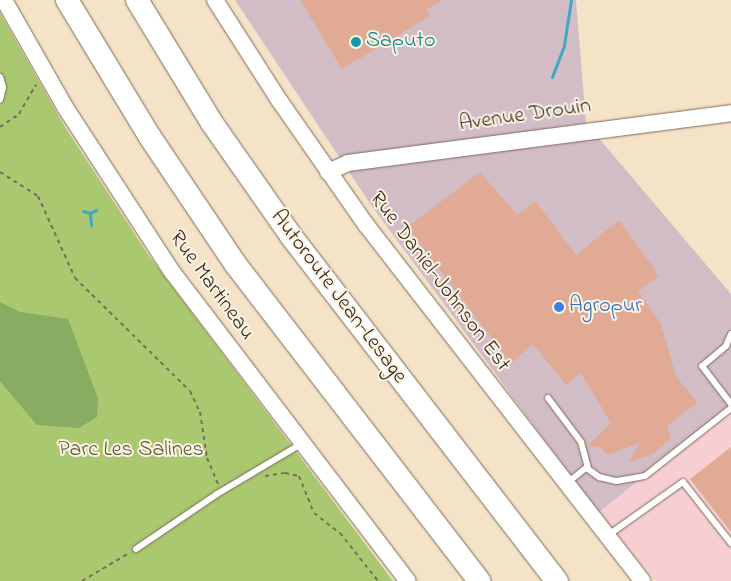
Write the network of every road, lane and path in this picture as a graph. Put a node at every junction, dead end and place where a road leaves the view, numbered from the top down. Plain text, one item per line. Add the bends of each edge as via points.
1 (67, 0) edge
2 (137, 0) edge
3 (215, 0) edge
4 (4, 5) edge
5 (0, 77) edge
6 (35, 80) dead end
7 (0, 100) edge
8 (731, 113) edge
9 (0, 127) edge
10 (0, 172) edge
11 (328, 172) junction
12 (731, 334) edge
13 (548, 398) dead end
14 (731, 404) edge
15 (731, 408) edge
16 (301, 444) junction
17 (587, 468) junction
18 (264, 476) dead end
19 (566, 484) junction
20 (219, 487) dead end
21 (607, 536) junction
22 (731, 544) edge
23 (136, 549) joint
24 (82, 581) edge
25 (378, 581) edge
26 (408, 581) edge
27 (478, 581) edge
28 (557, 581) edge
29 (642, 581) edge

1 - 27 highway via 158,150 232,259 306,360
2 - 28 highway, Autoroute Jean-Lesage via 216,129 295,243
3 - 11 street, Rue Daniel-Johnson Est
4 - 16 street, Rue Martineau via 143,229 217,334
5 - 7 lane via 3,87
6 - 9 path via 34,92 22,110
8 - 11 street, Avenue Drouin via 348,163
10 - 20 path via 38,196 76,278 190,391 201,417 210,469
11 - 19 street, Rue Daniel-Johnson Est
12 - 14 lane via 726,346 702,366
13 - 17 lane via 581,442
15 - 17 lane via 641,477 612,481 598,477
16 - 23 lane via 227,488
16 - 26 street, Rue Martineau
17 - 19 lane
18 - 25 path via 284,473 298,476 314,513 340,533
19 - 21 street, Rue Daniel-Johnson Est
21 - 22 lane via 683,482
21 - 29 street, Rue Daniel-Johnson Est
23 - 24 path

